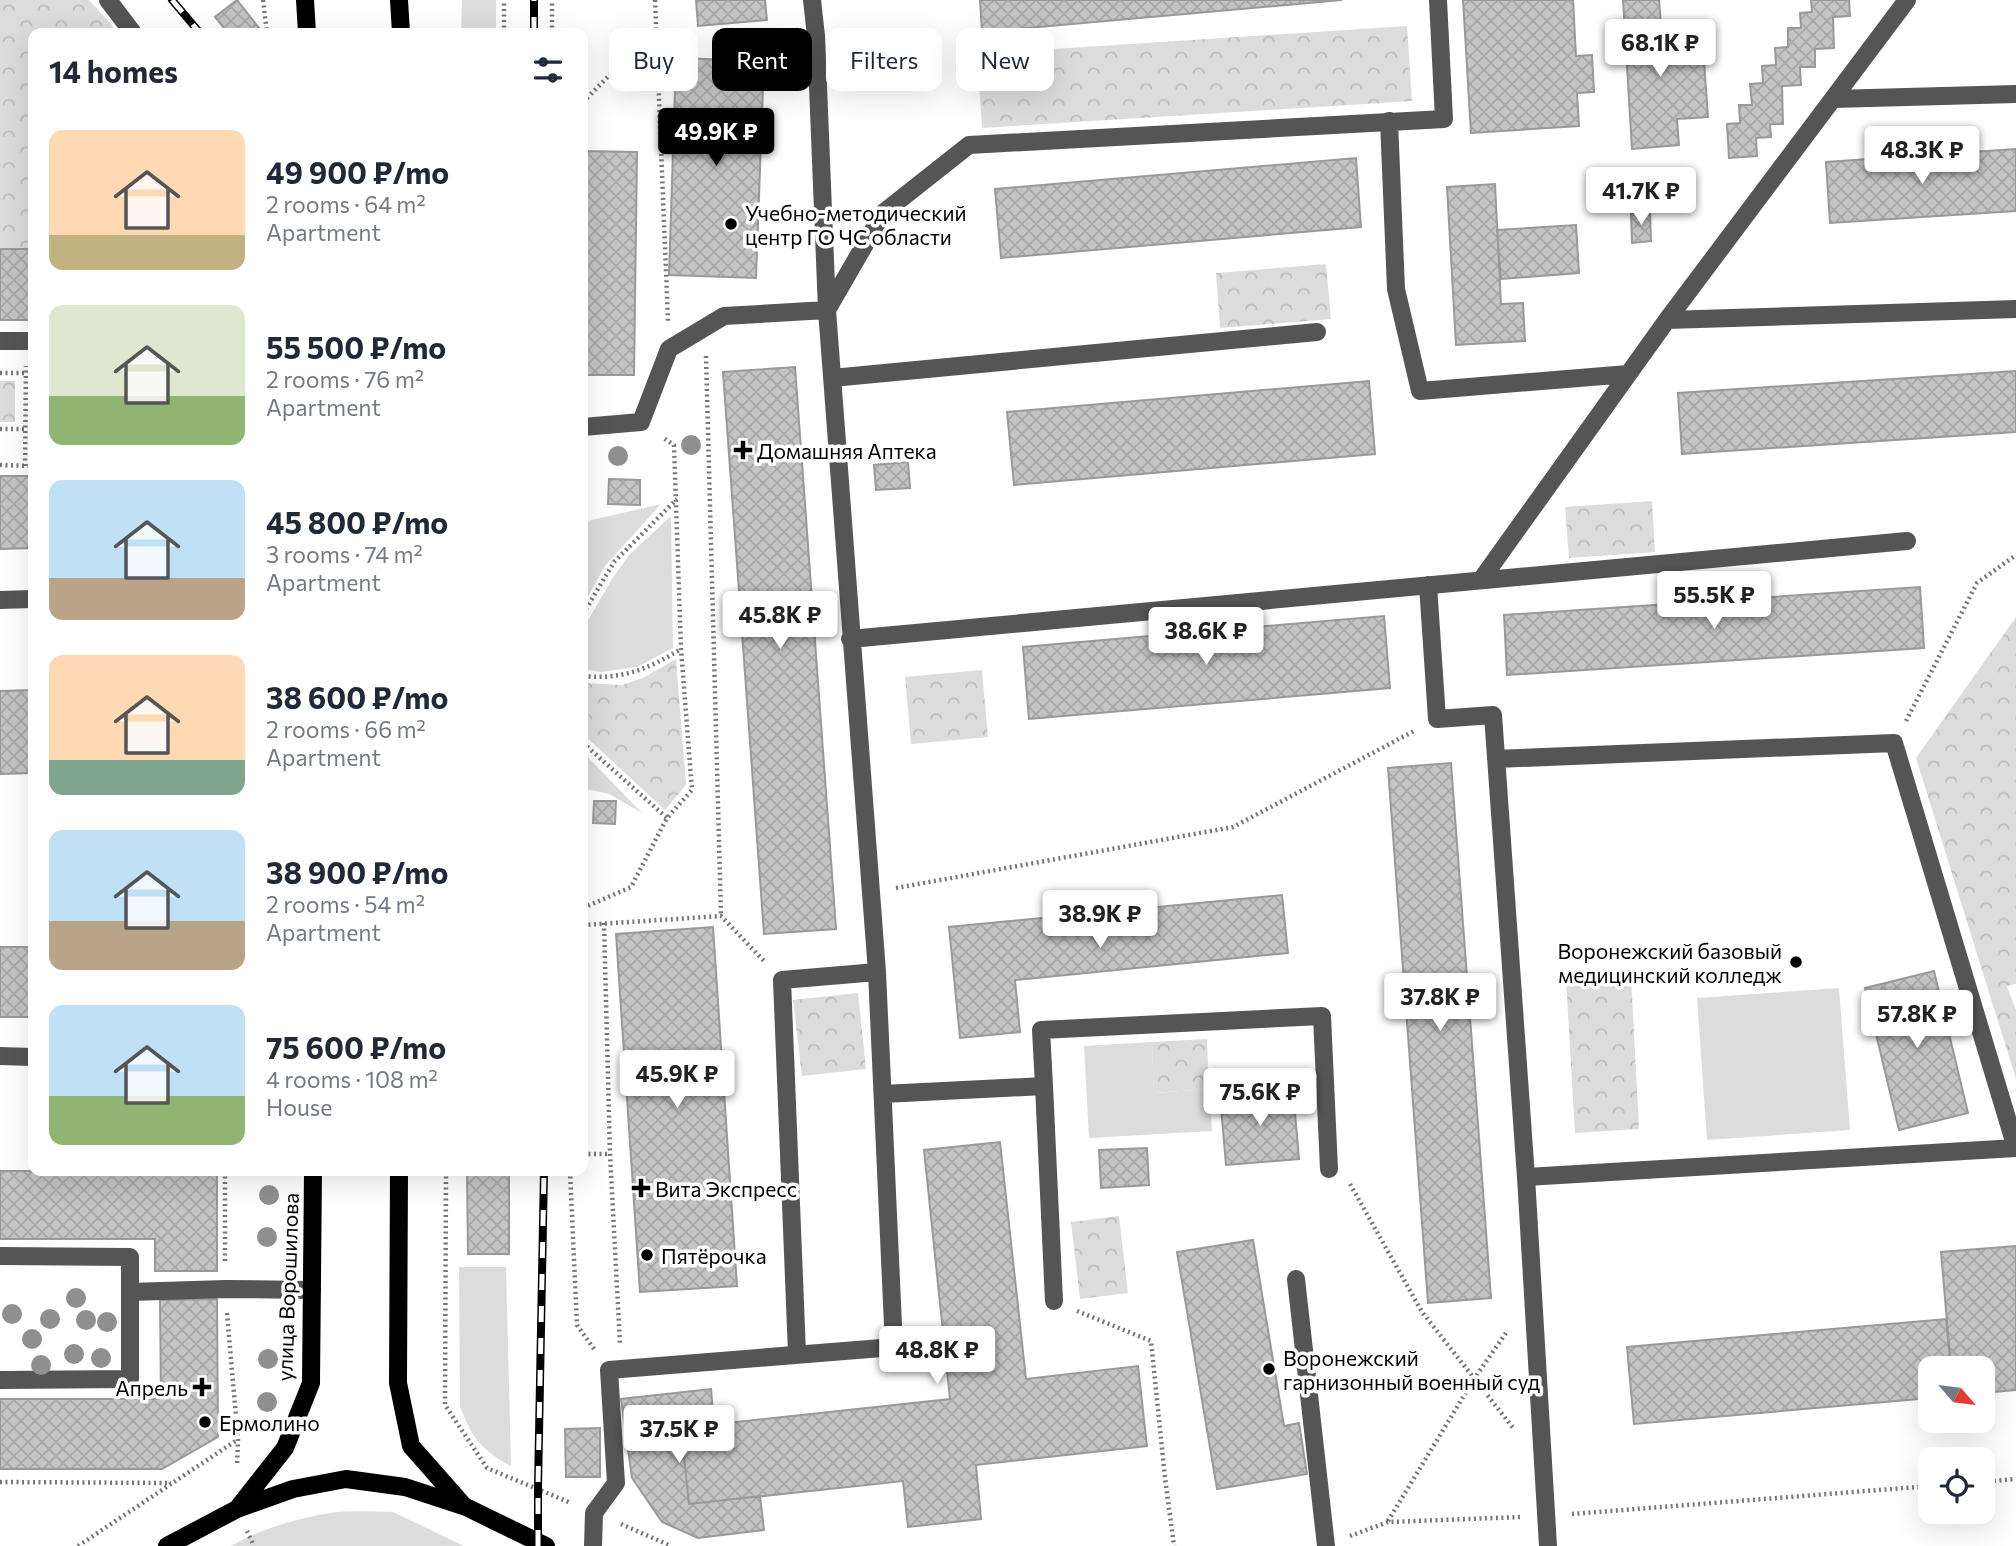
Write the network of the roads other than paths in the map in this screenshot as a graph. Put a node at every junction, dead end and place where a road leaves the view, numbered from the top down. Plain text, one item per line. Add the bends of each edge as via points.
1 (108, 0) edge
2 (305, 0) edge
3 (399, 0) edge
4 (812, 0) edge
5 (1438, 0) edge
6 (1907, 0) edge
7 (129, 28) edge
8 (307, 28) edge
9 (401, 28) edge
10 (2016, 93) edge
11 (1833, 99) junction
12 (1389, 121) junction
13 (2016, 309) edge
14 (827, 310) junction
15 (1667, 320) junction
16 (1317, 332) dead end
17 (0, 341) edge
18 (28, 341) edge
19 (1628, 374) junction
20 (832, 377) junction
21 (588, 427) edge
22 (1907, 541) dead end
23 (1481, 580) junction
24 (1428, 585) junction
25 (28, 599) edge
26 (0, 600) edge
27 (850, 639) junction
28 (1496, 759) junction
29 (877, 972) junction
30 (0, 1056) edge
31 (28, 1056) edge
32 (1044, 1086) junction
33 (883, 1094) junction
34 (2016, 1148) edge
35 (1329, 1169) dead end
36 (313, 1176) edge
37 (399, 1176) edge
38 (1526, 1177) junction
39 (0, 1256) edge
40 (1296, 1279) dead end
41 (312, 1290) junction
42 (130, 1292) junction
43 (1054, 1301) road end
44 (797, 1353) junction
45 (0, 1380) edge
46 (466, 1507) junction
47 (237, 1509) junction
48 (167, 1546) edge
49 (547, 1546) edge
50 (593, 1546) edge
51 (1325, 1546) edge
52 (1548, 1546) edge

1 - 7 street
2 - 8 main road
3 - 9 main road
4 - 14 street
5 - 12 street via 1444,119
6 - 11 street
10 - 11 street
11 - 15 street
12 - 14 street via 969,145 883,213
12 - 19 street via 1396,289 1420,391
13 - 15 street
14 - 20 street
14 - 21 street via 724,316 669,349 641,422
15 - 19 street
16 - 20 street
17 - 18 street
19 - 23 street
20 - 27 street
22 - 23 street
23 - 24 street
24 - 27 street
24 - 28 street via 1437,719 1493,715
25 - 26 street
27 - 29 street
28 - 34 street via 1894,743
28 - 38 street
29 - 33 street
29 - 44 street via 782,980
30 - 31 street
32 - 33 street
32 - 35 street via 1041,1030 1322,1016
32 - 43 street
33 - 44 street via 894,1346
34 - 38 street
36 - 41 main road, улица Ворошилова
37 - 46 main road, улица Ворошилова via 398,1383 411,1446
38 - 52 street
39 - 42 street via 130,1257
40 - 51 street
41 - 42 street
41 - 47 main road, улица Ворошилова via 311,1383 285,1448
42 - 45 street via 130,1379
44 - 50 street via 616,1369 616,1483 594,1513
46 - 47 main road, улица Ворошилова via 405,1487 346,1479 293,1489
46 - 49 main road, улица Ворошилова
47 - 48 main road, улица Ворошилова

